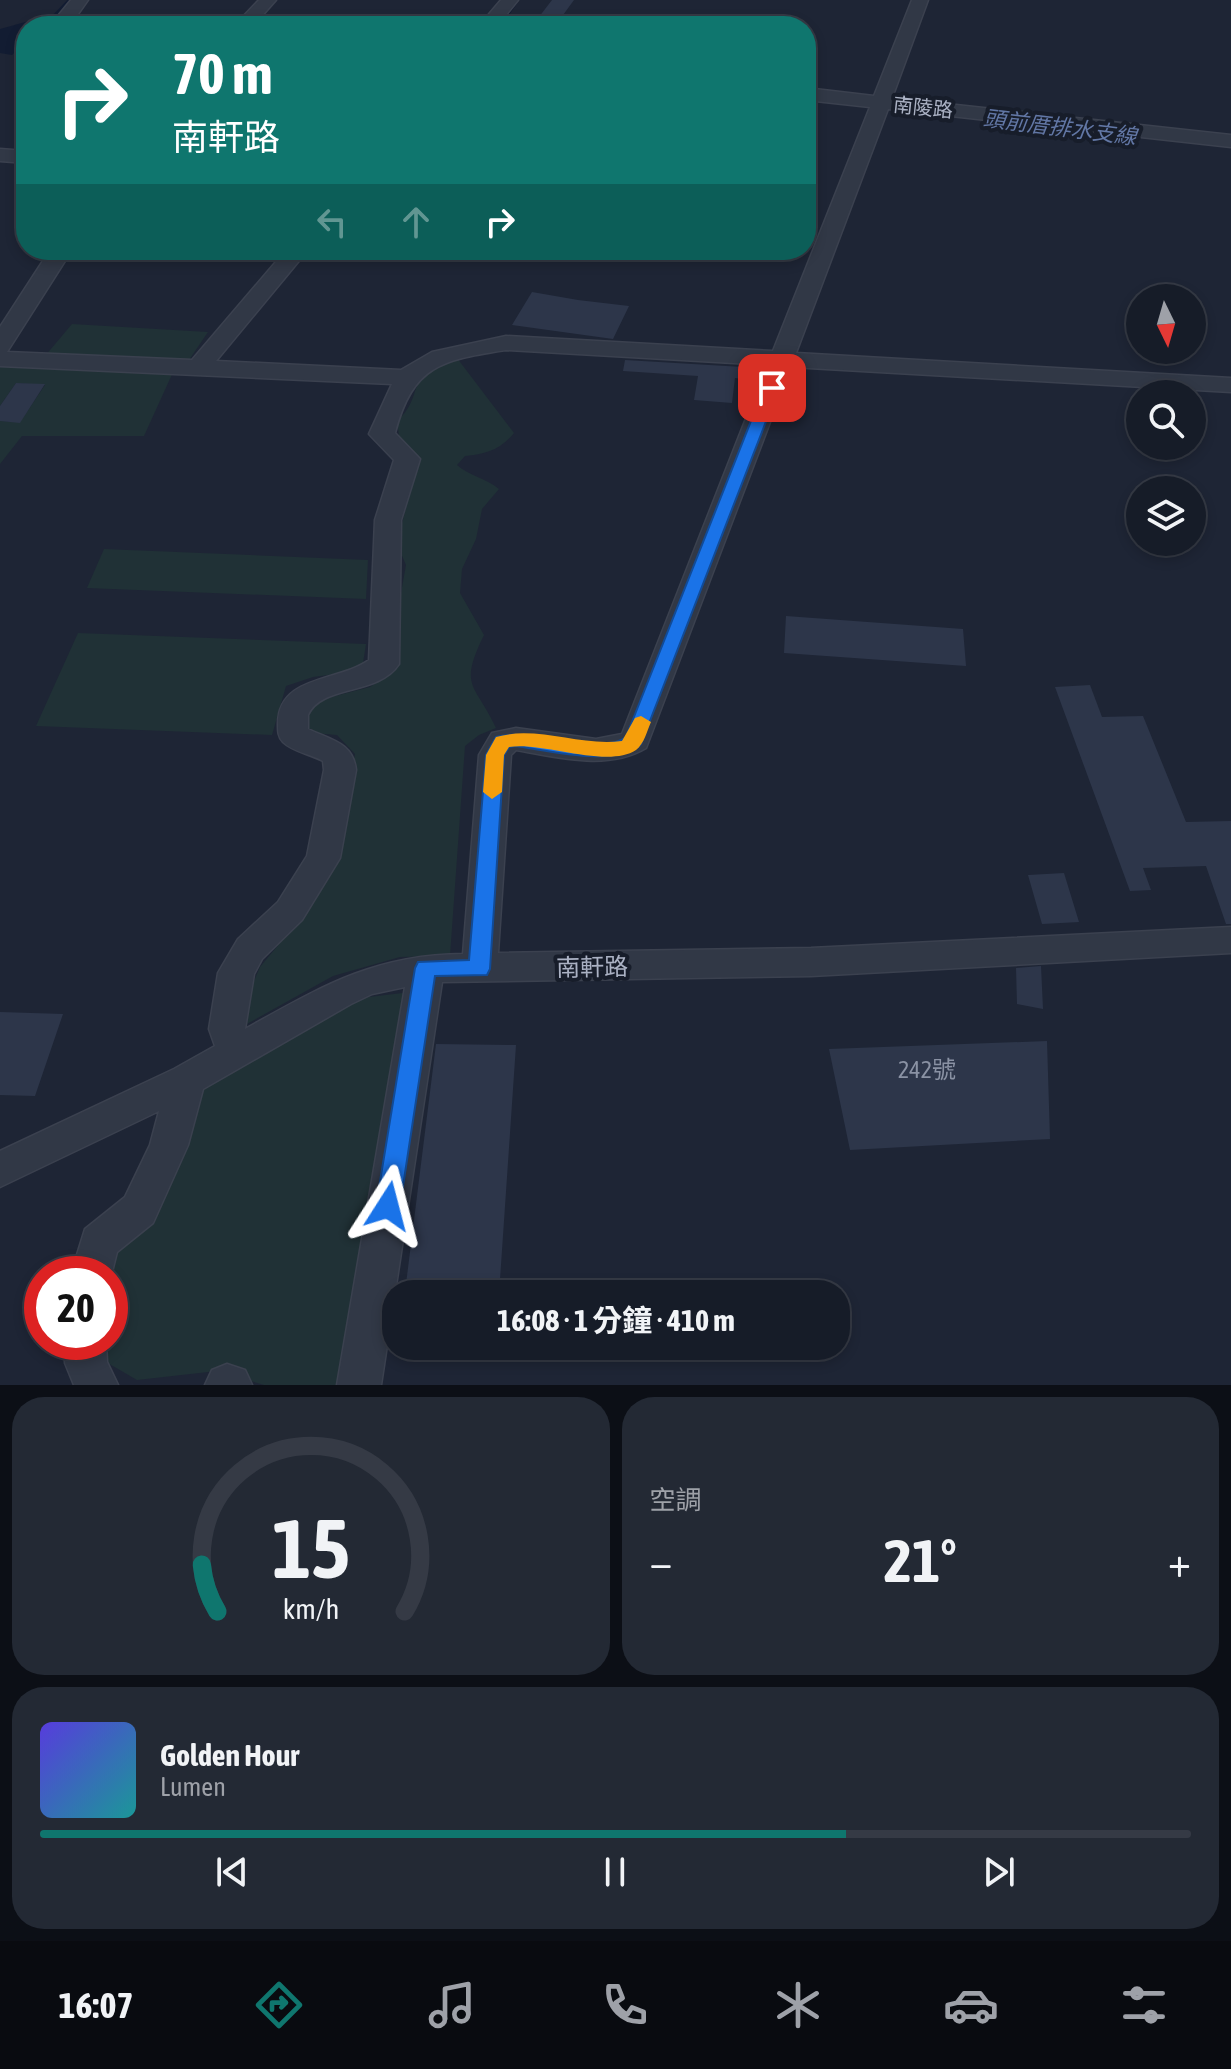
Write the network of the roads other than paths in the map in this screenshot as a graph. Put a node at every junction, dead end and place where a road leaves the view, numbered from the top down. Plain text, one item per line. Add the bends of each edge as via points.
1 (80, 0) edge
2 (268, 0) edge
3 (510, 0) edge
4 (920, 0) edge
5 (67, 16) edge
6 (253, 16) edge
7 (496, 16) edge
8 (816, 95) edge
9 (879, 102) junction
10 (1231, 141) edge
11 (53, 260) edge
12 (289, 260) edge
13 (0, 347) edge
14 (783, 358) junction
15 (0, 359) edge
16 (198, 368) junction
17 (406, 377) junction
18 (1231, 385) edge
19 (1231, 940) edge
20 (426, 968) junction
21 (479, 969) junction
22 (236, 1053) junction
23 (187, 1080) junction
24 (0, 1170) edge
25 (96, 1256) edge
26 (86, 1360) edge
27 (96, 1385) edge
28 (359, 1385) edge

1 - 5 street
2 - 6 street
3 - 7 street
4 - 9 street
8 - 9 street, 南陵路
9 - 10 street, 南陵路
9 - 14 street
11 - 13 street
12 - 16 street
14 - 17 street via 506,343 423,362
14 - 18 street
14 - 21 street via 635,740 604,750 516,739 503,741 495,755
15 - 16 street
16 - 17 street
17 - 22 street via 382,434 407,459 388,520 384,664 373,675 302,697 293,707 293,734 330,749 339,758 340,770 323,858 290,911 250,949 236,973 227,1029
19 - 21 street, 南軒路 via 811,962
20 - 21 street, 南軒路
20 - 22 street, 南軒路 via 338,994
20 - 28 street
22 - 23 street, 南軒路
23 - 24 street, 南軒路
23 - 25 street via 169,1145 139,1210 99,1242
26 - 27 street

